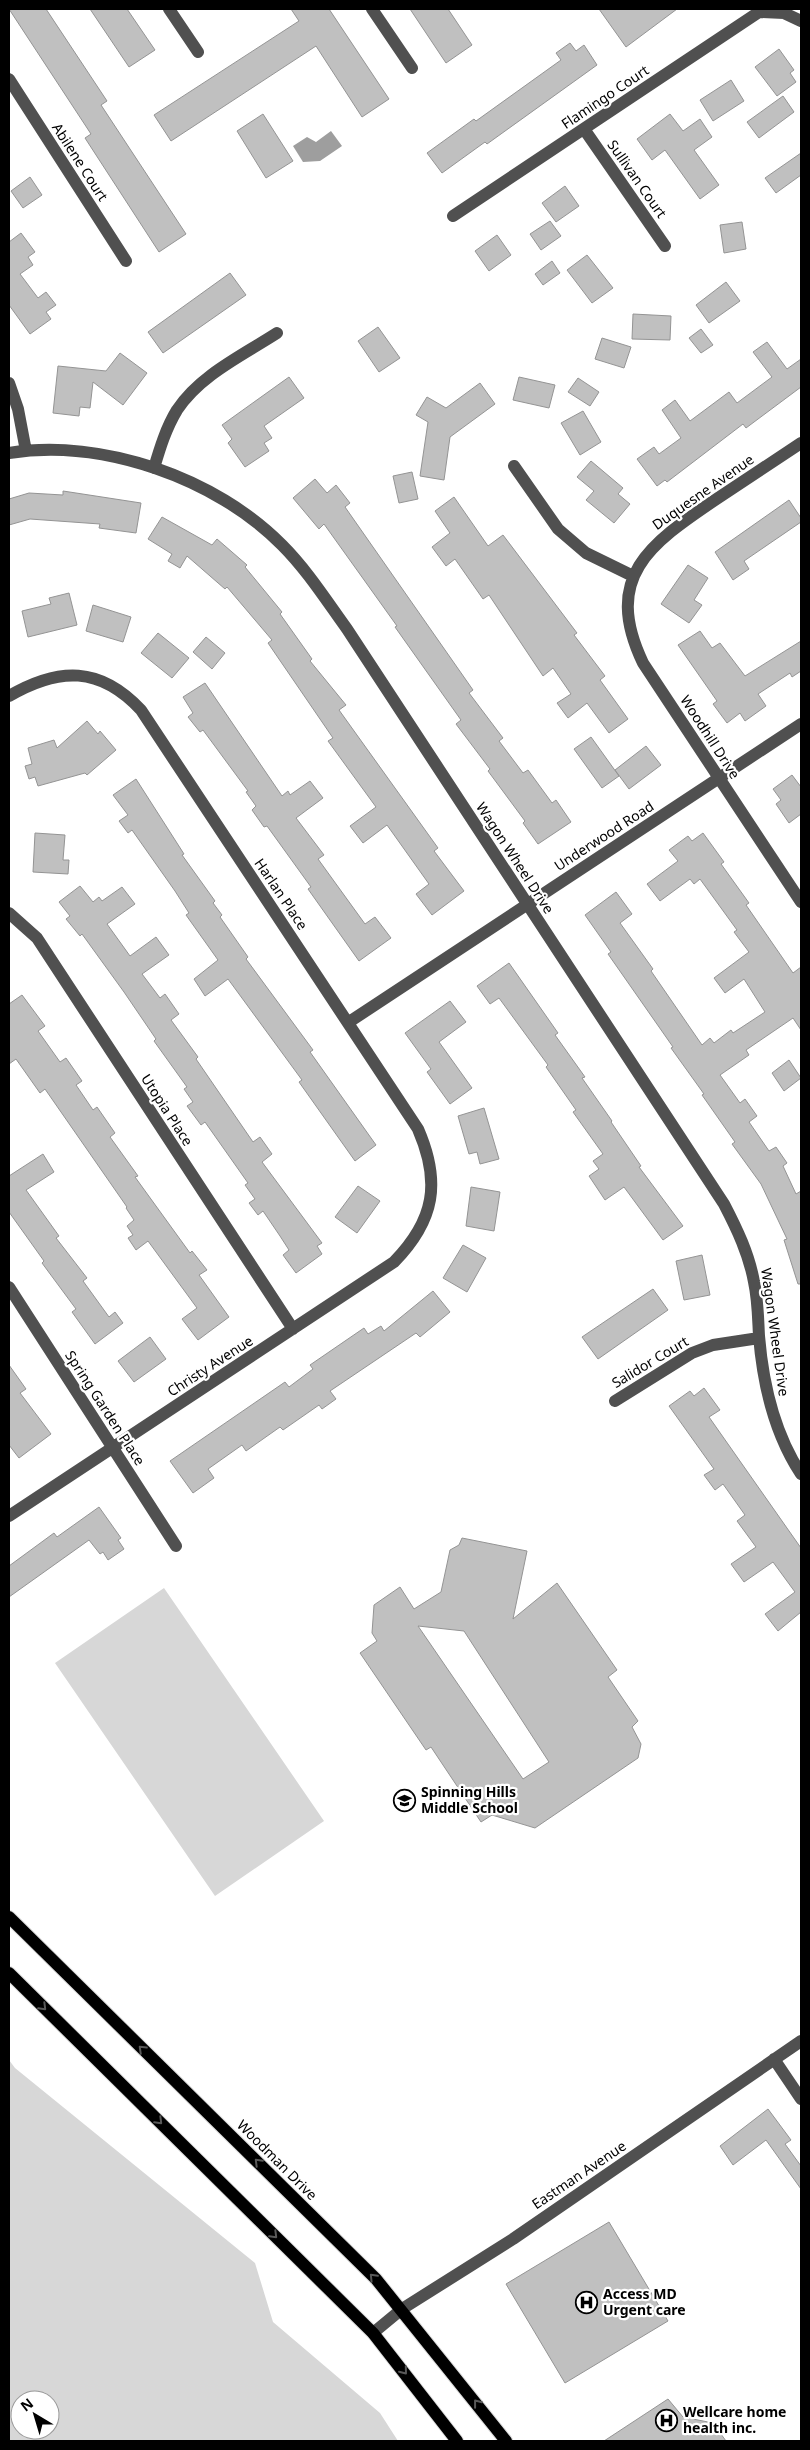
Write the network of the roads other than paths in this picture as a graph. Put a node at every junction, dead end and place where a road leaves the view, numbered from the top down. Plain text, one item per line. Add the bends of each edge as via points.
1 (169, 9) edge
2 (372, 9) edge
3 (801, 21) edge
4 (198, 52) dead end
5 (412, 68) dead end
6 (9, 79) edge
7 (584, 129) junction
8 (453, 216) dead end
9 (665, 246) dead end
10 (126, 261) dead end
11 (277, 333) dead end
12 (9, 383) edge
13 (801, 443) edge
14 (26, 450) junction
15 (9, 453) edge
16 (514, 466) dead end
17 (154, 468) junction
18 (633, 576) junction
19 (9, 696) edge
20 (801, 724) edge
21 (719, 778) junction
22 (801, 902) edge
23 (527, 905) junction
24 (9, 912) edge
25 (349, 1022) junction
26 (419, 1232) joint
27 (9, 1287) edge
28 (293, 1329) junction
29 (759, 1338) junction
30 (615, 1401) dead end
31 (113, 1448) junction
32 (801, 1474) edge
33 (9, 1516) edge
34 (176, 1546) dead end
35 (9, 1918) edge
36 (9, 1973) edge
37 (801, 2041) edge
38 (774, 2059) junction
39 (801, 2099) edge
40 (402, 2310) junction
41 (373, 2333) junction
42 (457, 2441) edge
43 (506, 2441) edge

1 - 4 street
2 - 5 street
3 - 7 street, Flamingo Court via 776,12 759,12
6 - 10 street, Abilene Court
7 - 8 street, Flamingo Court
7 - 9 street, Sullivan Court
11 - 17 street via 212,375 190,394 167,430
12 - 14 street via 18,408
13 - 18 street, Duquesne Avenue via 669,532 649,552
14 - 15 street, Wagon Wheel Drive
14 - 17 street, Wagon Wheel Drive via 103,456
16 - 18 street via 558,529 586,552
17 - 23 street, Wagon Wheel Drive via 195,484 226,501 256,522 304,569 347,629
18 - 21 street, Woodhill Drive via 628,613 638,654
19 - 25 street, Harlan Place via 56,676 81,675 114,686 129,696
20 - 21 street, Underwood Road
21 - 22 street, Woodhill Drive
21 - 23 street, Underwood Road
23 - 25 street, Underwood Road
23 - 29 street, Wagon Wheel Drive via 737,1228 754,1281
24 - 28 street, Utopia Place via 37,938
25 - 26 street, Harlan Place via 418,1129 426,1148 432,1169 432,1189
26 - 28 street, Christy Avenue via 394,1262
27 - 31 street, Spring Garden Place
28 - 31 street, Christy Avenue
29 - 30 street, Salidor Court via 713,1345 692,1353
29 - 32 street, Wagon Wheel Drive via 775,1425
31 - 33 street, Christy Avenue
31 - 34 street, Spring Garden Place
40 -> 35 main road, Woodman Drive via 322,2225
36 -> 41 main road
37 - 38 street, Eastman Avenue
38 - 39 street
38 - 40 street, Eastman Avenue via 513,2239
40 - 41 street, Eastman Avenue
43 -> 40 main road, Woodman Drive
41 -> 42 main road

